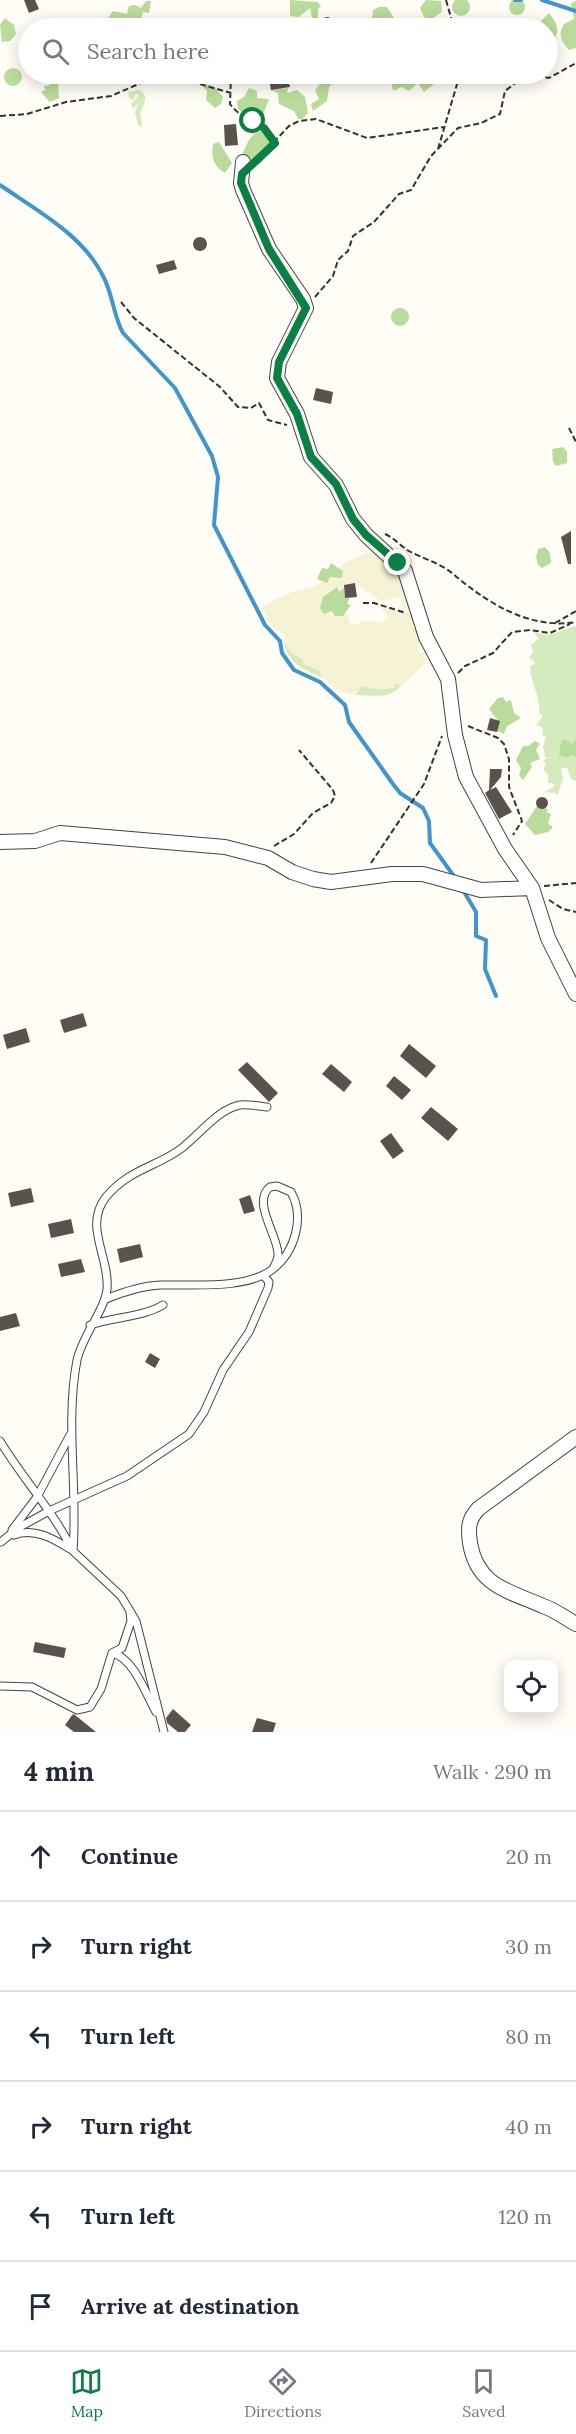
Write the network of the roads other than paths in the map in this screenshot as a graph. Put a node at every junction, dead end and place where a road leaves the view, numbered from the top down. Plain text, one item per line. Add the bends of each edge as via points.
1 (242, 168) road end
2 (0, 842) edge
3 (532, 888) junction
4 (576, 994) edge
5 (267, 1107) dead end
6 (273, 1269) junction
7 (264, 1276) junction
8 (106, 1299) junction
9 (163, 1305) dead end
10 (90, 1325) junction
11 (71, 1432) junction
12 (576, 1437) edge
13 (0, 1441) edge
14 (37, 1497) junction
15 (75, 1500) junction
16 (49, 1511) junction
17 (0, 1543) edge
18 (73, 1551) junction
19 (130, 1610) junction
20 (576, 1624) edge
21 (112, 1653) junction
22 (0, 1686) edge
23 (160, 1718) junction
24 (162, 1731) edge

1 - 3 street via 243,190 269,249 306,308 279,362 277,378 297,414 311,457 336,484 353,519 405,571 426,637 448,679 448,723 466,777
2 - 3 street via 35,841 60,833 225,846 255,854 313,879 332,882 423,874 481,890
3 - 4 street via 548,938
5 - 8 lane via 240,1105 225,1112 179,1150 138,1169 106,1198 96,1224 108,1286
6 - 6 lane via 291,1247 299,1210 291,1192 277,1186 264,1196 277,1247
6 - 7 lane
7 - 8 lane via 214,1284 138,1288
7 - 15 lane via 268,1288 249,1332 223,1370 189,1434 127,1476
8 - 10 lane
9 - 10 lane
10 - 11 lane via 77,1360
11 - 14 lane
11 - 15 lane
12 - 20 street via 478,1509 470,1517 468,1528 474,1559 483,1575 514,1595 545,1606
13 - 14 lane
14 - 16 lane
14 - 17 lane
15 - 16 lane
15 - 18 lane
16 - 17 lane
16 - 18 lane
17 - 18 lane via 20,1533 32,1533 56,1540
18 - 19 lane via 121,1596
19 - 21 lane via 126,1639 122,1648
19 - 23 lane
21 - 22 lane via 97,1699 85,1710 77,1710 32,1687
21 - 23 lane via 126,1661
23 - 24 lane

